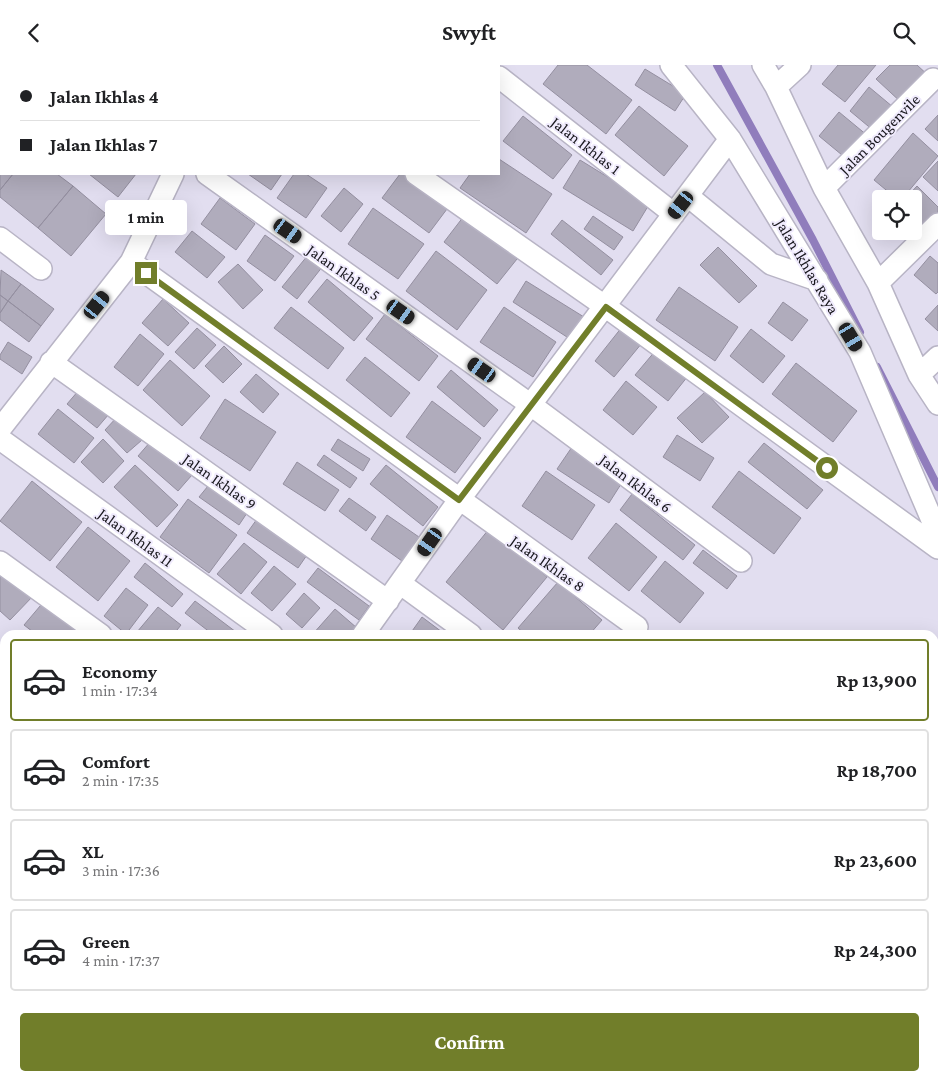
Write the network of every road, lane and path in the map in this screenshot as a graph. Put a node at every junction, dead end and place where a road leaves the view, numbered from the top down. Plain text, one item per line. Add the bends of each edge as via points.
1 (671, 65) edge
2 (763, 65) edge
3 (800, 65) edge
4 (500, 78) edge
5 (933, 79) dead end
6 (776, 87) junction
7 (730, 139) junction
8 (174, 175) edge
9 (208, 175) edge
10 (417, 175) edge
11 (824, 188) junction
12 (688, 196) junction
13 (674, 214) junction
14 (938, 224) edge
15 (0, 239) edge
16 (131, 262) junction
17 (41, 269) dead end
18 (817, 280) junction
19 (878, 283) junction
20 (606, 307) junction
21 (938, 357) edge
22 (51, 362) junction
23 (918, 375) junction
24 (938, 404) edge
25 (531, 405) junction
26 (0, 429) edge
27 (0, 439) edge
28 (459, 500) junction
29 (938, 534) edge
30 (938, 548) edge
31 (741, 561) dead end
32 (0, 562) edge
33 (400, 584) junction
34 (388, 601) junction
35 (637, 627) dead end
36 (94, 630) edge
37 (265, 630) edge
38 (367, 630) edge
39 (464, 630) edge

1 - 7 street, Jalan Ikhlas Raya
2 - 6 street
3 - 6 street
4 - 13 street, Jalan Ikhlas 1
5 - 11 street, Jalan Bougenvile
6 - 11 street
7 - 12 street
7 - 18 street, Jalan Ikhlas Raya
8 - 16 street
9 - 25 street, Jalan Ikhlas 5
10 - 20 street
11 - 19 street
12 - 13 street
12 - 18 street via 771,264
13 - 20 street
14 - 19 street
15 - 17 street
16 - 22 street
16 - 28 street, Jalan Ikhlas 8
18 - 29 street, Jalan Ikhlas Raya via 860,352
19 - 23 street
20 - 25 street
20 - 30 street
21 - 23 street
22 - 26 street
22 - 34 street, Jalan Ikhlas 9
23 - 24 street
25 - 28 street
25 - 31 street, Jalan Ikhlas 6
27 - 37 street, Jalan Ikhlas 11
28 - 33 street
28 - 35 street, Jalan Ikhlas 8
32 - 36 street
33 - 34 street
33 - 39 street
34 - 38 street

